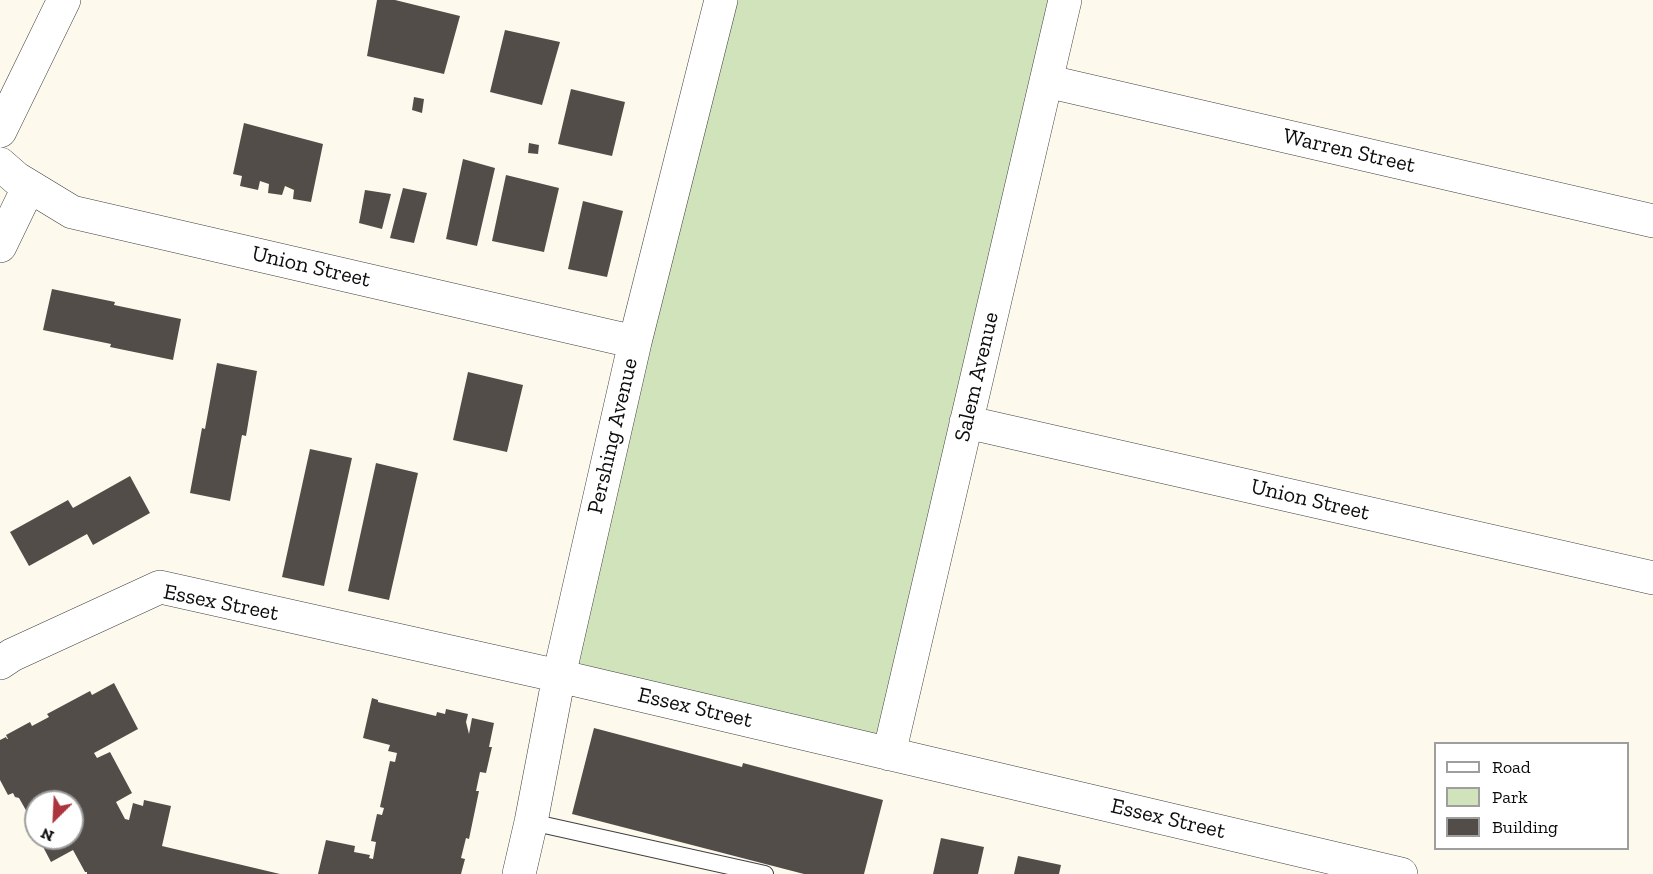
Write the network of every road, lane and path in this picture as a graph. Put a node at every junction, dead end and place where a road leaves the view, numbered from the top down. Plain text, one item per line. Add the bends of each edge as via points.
1 (64, 0) edge
2 (1065, 0) edge
3 (712, 2) edge
4 (1046, 81) junction
5 (0, 131) edge
6 (0, 164) edge
7 (29, 186) junction
8 (1653, 221) edge
9 (0, 246) edge
10 (635, 342) junction
11 (966, 422) junction
12 (1653, 578) edge
13 (0, 663) edge
14 (559, 676) junction
15 (889, 753) junction
16 (531, 822) junction
17 (519, 874) edge
18 (765, 874) edge
19 (1401, 874) edge

1 - 5 street
2 - 4 street, Salem Avenue
3 - 10 street, Pershing Avenue
4 - 8 street, Warren Street
4 - 11 street, Salem Avenue
6 - 7 street, Union Street
7 - 9 street
7 - 10 street, Union Street via 72,212
10 - 14 street, Pershing Avenue
11 - 12 street, Union Street
11 - 15 street, Salem Avenue
13 - 14 street, Essex Street via 160,587
14 - 15 street, Essex Street
14 - 16 street, Pershing Avenue
15 - 19 street, Essex Street
16 - 17 street, Pershing Avenue
16 - 18 lane

